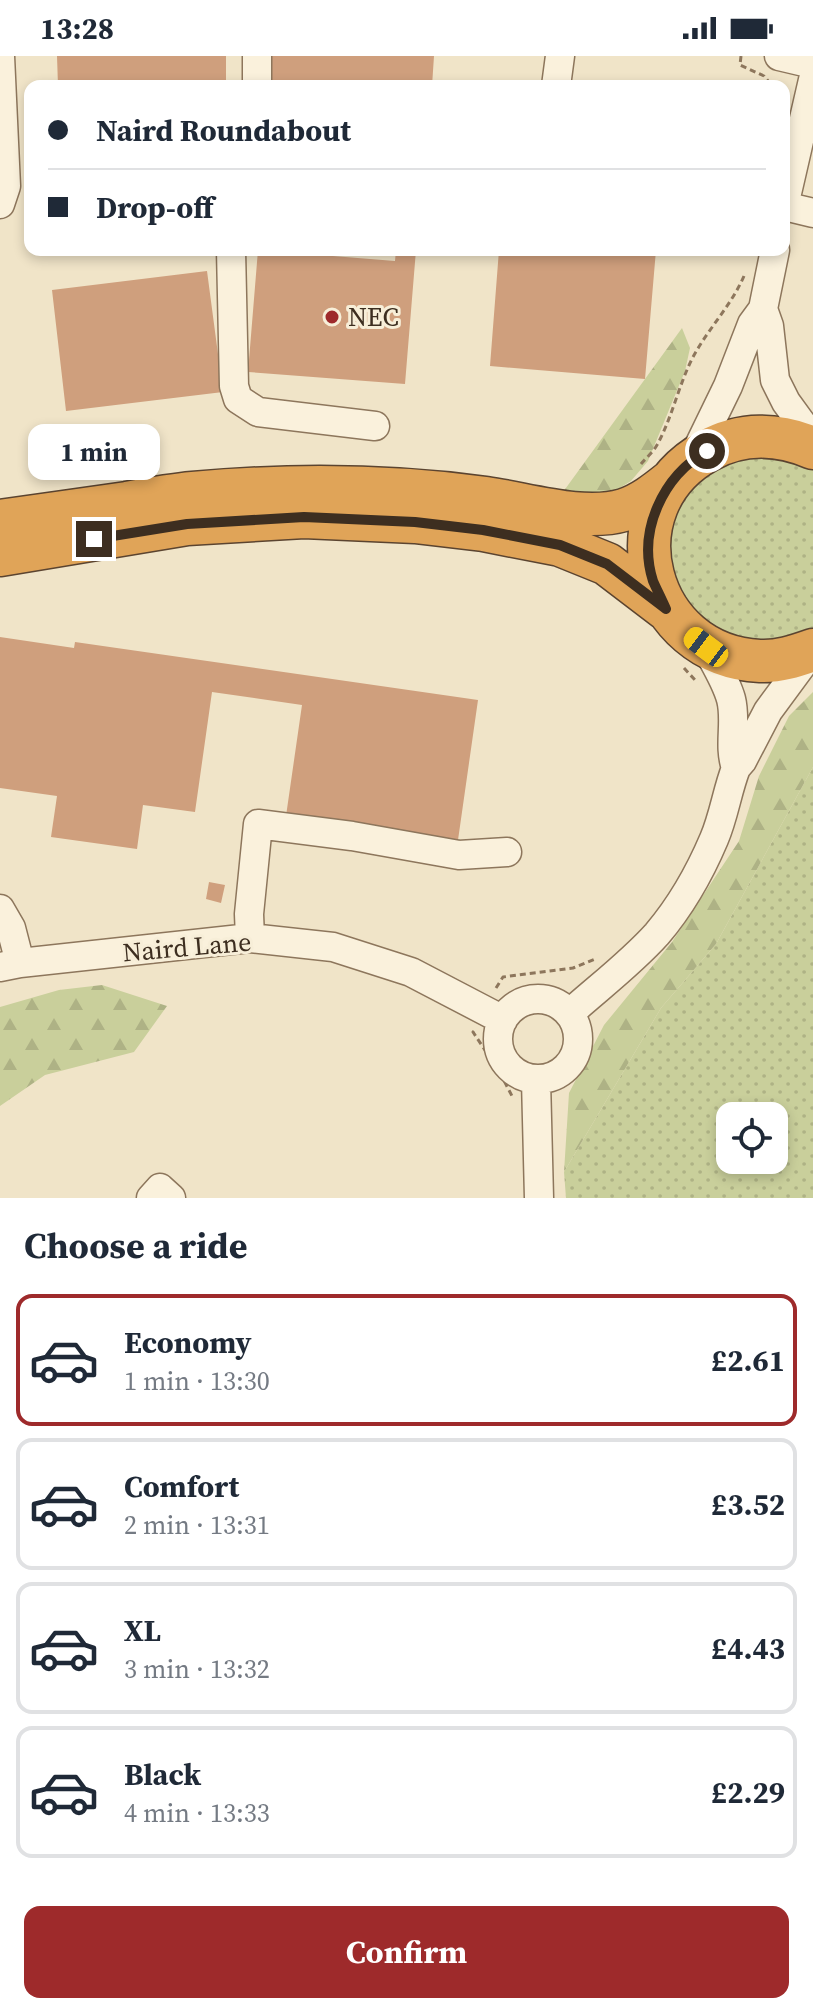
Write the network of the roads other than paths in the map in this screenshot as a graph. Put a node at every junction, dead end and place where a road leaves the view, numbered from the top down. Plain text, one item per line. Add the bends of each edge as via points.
1 (0, 56) edge
2 (257, 56) edge
3 (560, 56) edge
4 (779, 56) edge
5 (813, 64) edge
6 (257, 80) edge
7 (557, 80) edge
8 (813, 80) edge
9 (790, 180) edge
10 (11, 201) edge
11 (790, 207) edge
12 (813, 213) edge
13 (231, 256) edge
14 (774, 256) edge
15 (763, 309) junction
16 (375, 426) dead end
17 (813, 439) edge
18 (813, 448) edge
19 (667, 470) junction
20 (0, 521) edge
21 (0, 555) edge
22 (666, 609) junction
23 (813, 650) edge
24 (697, 667) junction
25 (736, 768) junction
26 (507, 852) dead end
27 (0, 909) edge
28 (250, 938) junction
29 (10, 965) edge
30 (570, 1013) junction
31 (503, 1020) junction
32 (536, 1080) junction
33 (151, 1198) edge
34 (171, 1198) edge
35 (539, 1198) edge

1 - 10 street
2 - 6 street
3 - 7 street
4 - 5 street
8 - 9 street
11 - 12 street
13 - 16 street via 238,399 258,412
14 - 15 street
15 - 17 street via 779,389
15 - 19 street via 728,386
18 - 19 highway via 787,438 754,436 721,443
19 - 20 highway via 639,504 599,514 431,492 305,486 192,493
19 - 22 highway via 650,531 649,559
21 - 22 highway via 187,524 304,517 415,522 560,545 607,564
22 - 24 highway via 682,629
23 - 24 highway via 786,659 737,659
23 - 25 street via 768,711
24 - 25 street via 731,700
25 - 30 street via 715,837 669,917
26 - 28 street via 459,855 258,824
27 - 29 street via 11,928
28 - 29 street, Naird Lane
28 - 31 street, Naird Lane via 333,947 398,967
30 - 31 street via 560,1004 534,999 511,1009
30 - 32 street via 579,1038 571,1063 562,1073
31 - 32 street via 498,1046 503,1059 511,1070
32 - 35 street
33 - 34 street via 160,1188

